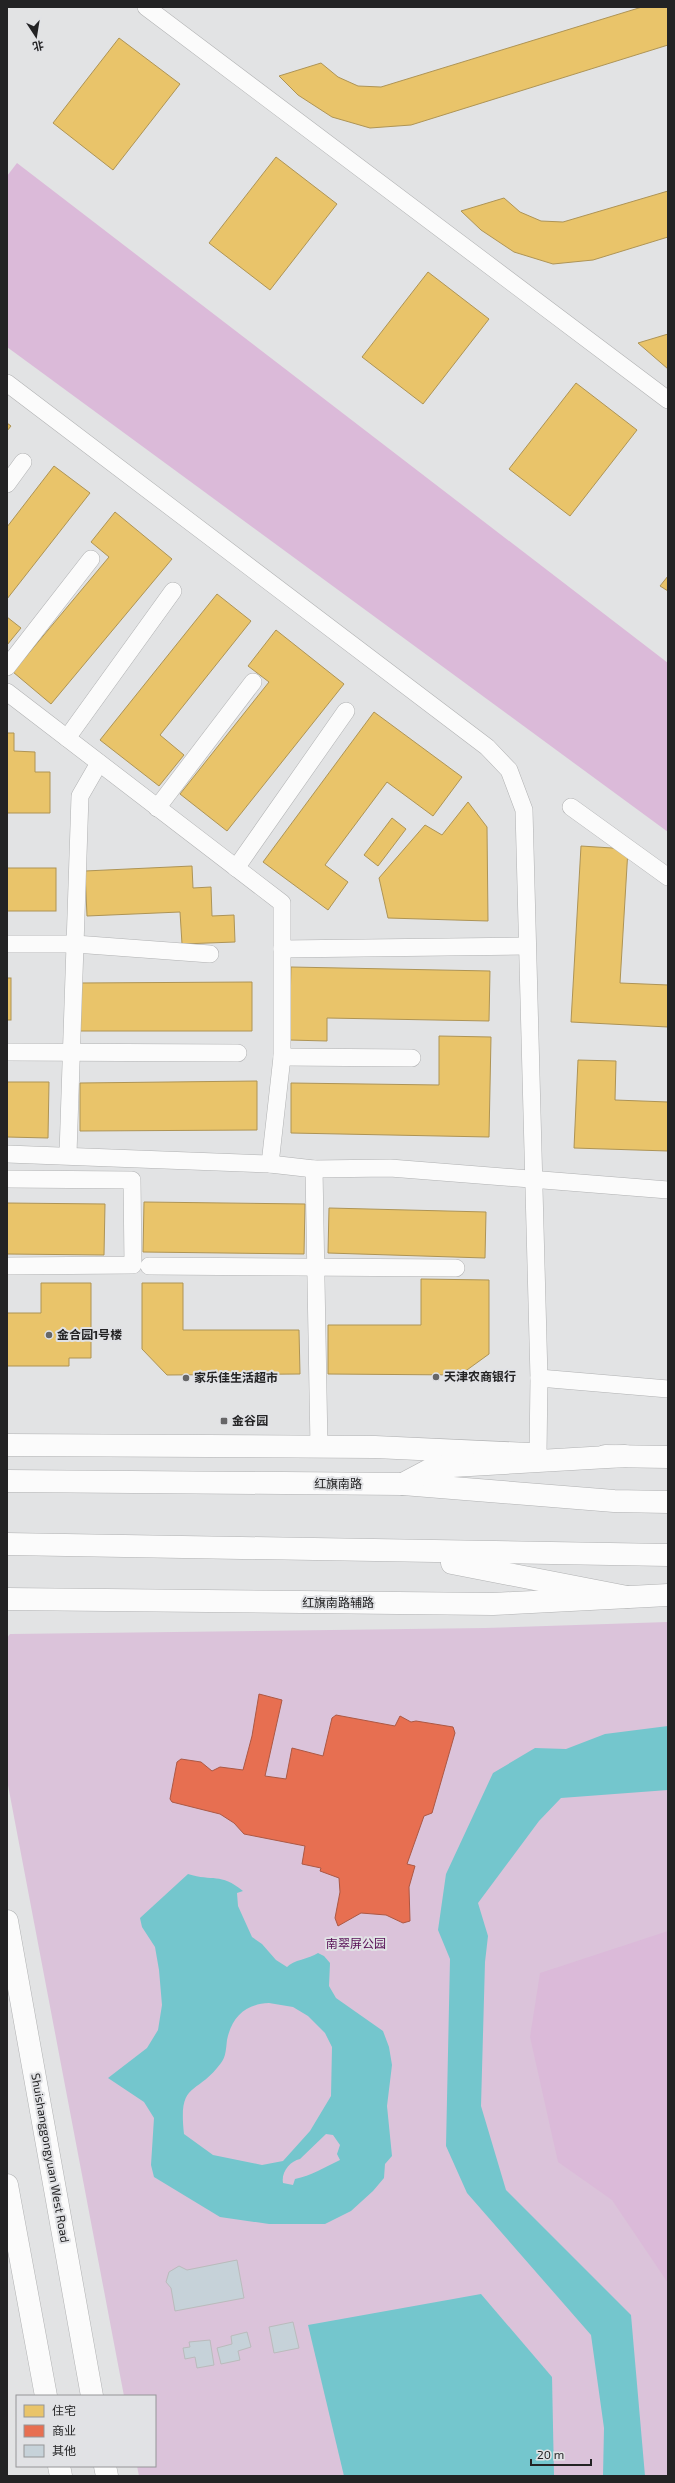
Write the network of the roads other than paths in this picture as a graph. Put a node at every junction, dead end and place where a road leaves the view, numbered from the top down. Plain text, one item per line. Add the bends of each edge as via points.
1 (146, 7) edge
2 (7, 383) edge
3 (668, 400) edge
4 (23, 462) dead end
5 (7, 484) edge
6 (91, 559) dead end
7 (173, 591) dead end
8 (7, 667) edge
9 (253, 682) dead end
10 (7, 692) edge
11 (346, 711) dead end
12 (67, 738) junction
13 (99, 763) junction
14 (571, 807) dead end
15 (157, 808) junction
16 (236, 868) junction
17 (668, 877) edge
18 (7, 944) edge
19 (75, 944) junction
20 (527, 946) junction
21 (282, 949) junction
22 (210, 954) dead end
23 (7, 1052) edge
24 (72, 1052) junction
25 (238, 1053) dead end
26 (282, 1057) junction
27 (412, 1058) dead end
28 (7, 1154) edge
29 (68, 1154) junction
30 (270, 1164) junction
31 (314, 1169) junction
32 (7, 1179) edge
33 (534, 1180) junction
34 (668, 1190) edge
35 (7, 1266) edge
36 (149, 1266) dead end
37 (316, 1267) junction
38 (456, 1268) dead end
39 (539, 1378) junction
40 (668, 1389) edge
41 (7, 1445) edge
42 (319, 1447) junction
43 (538, 1454) junction
44 (625, 1456) junction
45 (668, 1457) edge
46 (7, 1481) edge
47 (403, 1484) junction
48 (668, 1502) edge
49 (7, 1544) edge
50 (390, 1552) junction
51 (668, 1555) edge
52 (668, 1595) edge
53 (627, 1597) junction
54 (7, 1599) edge
55 (7, 1921) edge
56 (7, 2185) edge
57 (46, 2395) edge
58 (92, 2395) edge

1 - 3 street
2 - 20 street via 487,747 509,770 524,810
4 - 5 street
6 - 8 street
7 - 12 street
9 - 15 street
10 - 12 street
11 - 16 street
12 - 13 street
13 - 15 street
13 - 19 street via 80,796
14 - 17 street
15 - 16 street
16 - 21 street via 282,903
18 - 19 street
19 - 22 street
19 - 24 street
20 - 21 street
20 - 33 street
21 - 26 street
23 - 24 street
24 - 25 street
24 - 29 street
26 - 27 street
26 - 30 street
28 - 29 street
29 - 30 street
30 - 31 street
31 - 33 street via 390,1168
31 - 37 street
32 - 35 street via 132,1180 133,1265
33 - 34 street
33 - 39 street
36 - 37 street
37 - 38 street
37 - 42 street
39 - 40 street
39 - 43 street
41 - 42 main road
42 - 43 main road via 375,1446
43 - 44 main road
44 - 45 main road
44 - 47 main road via 435,1468
46 - 47 main road, 红旗南路
47 - 48 main road, 红旗南路 via 614,1501
49 - 50 main road
50 - 51 main road
50 - 53 main road via 550,1580
52 - 53 main road, 红旗南路辅路
53 - 54 main road, 红旗南路辅路 via 482,1604
55 - 58 main road, Shuishanggongyuan West Road
56 - 57 main road

